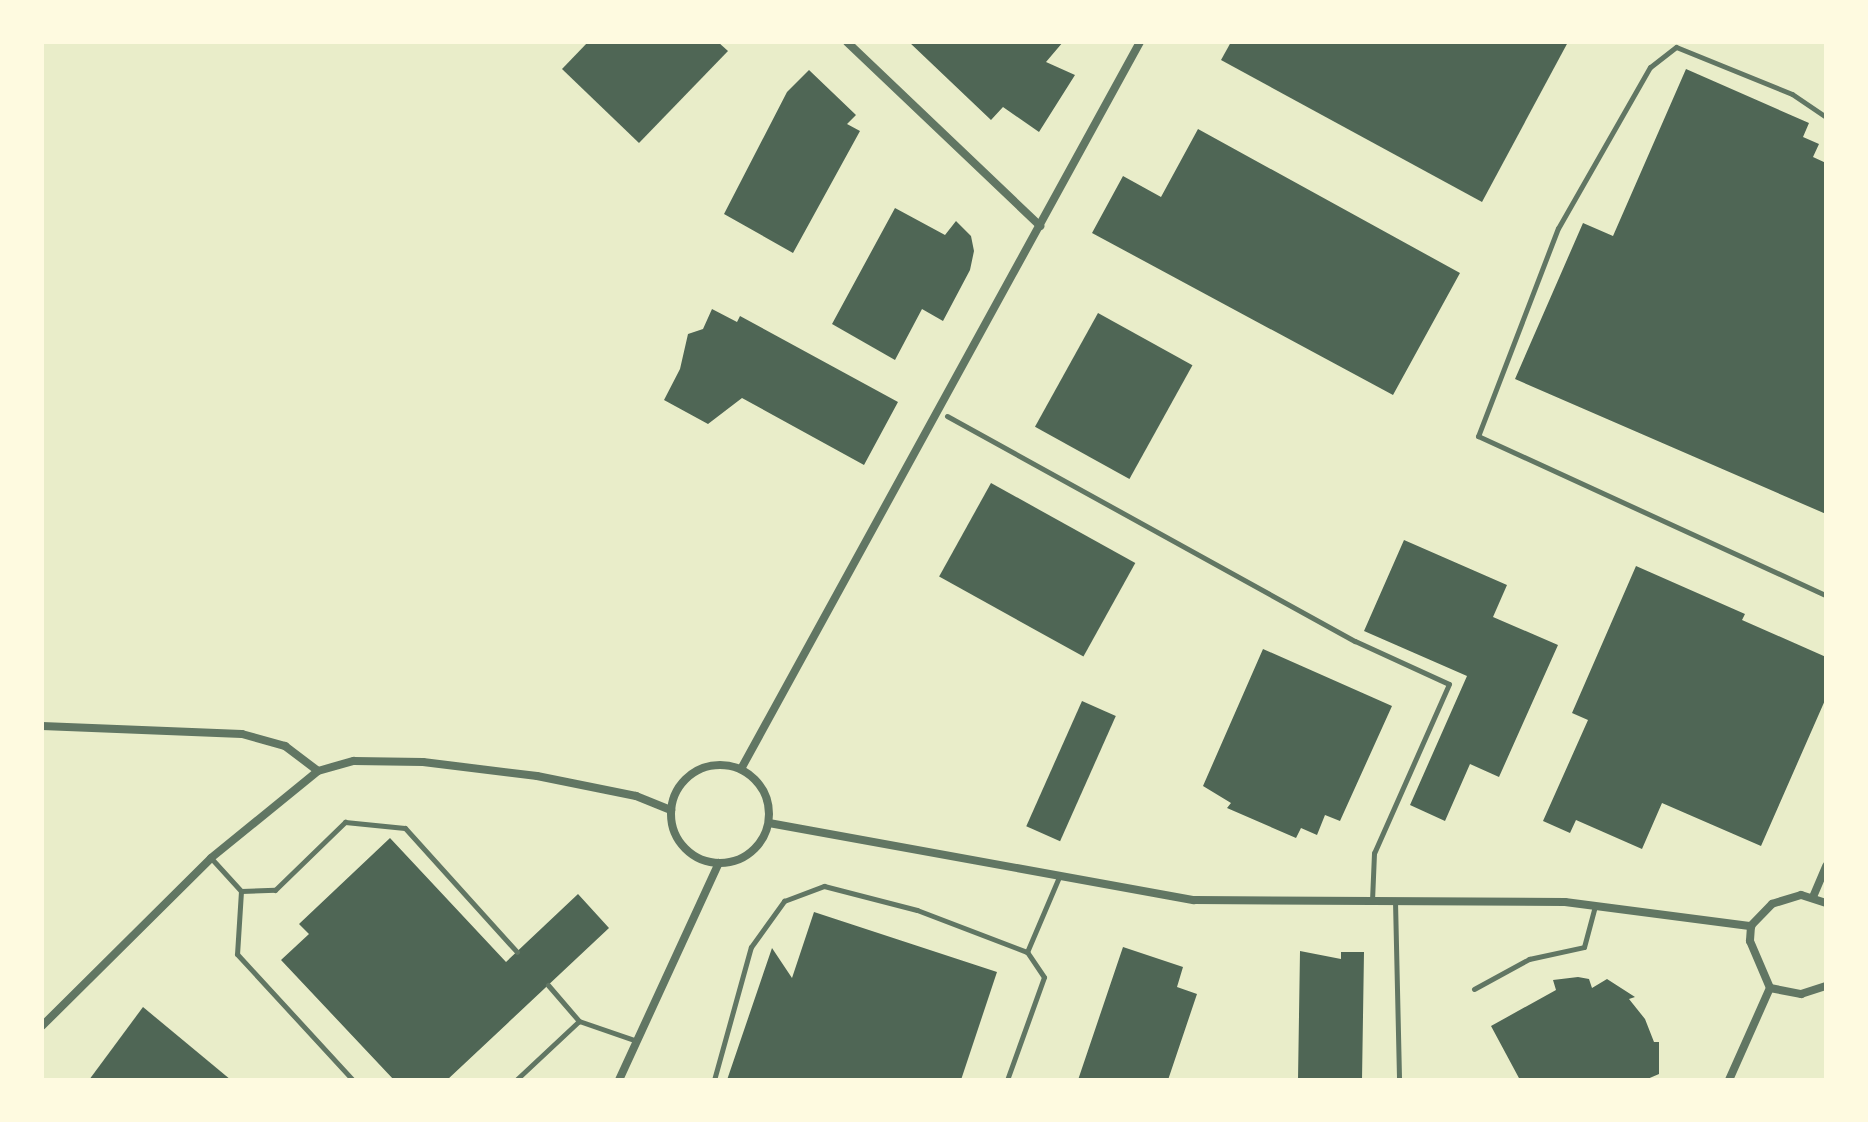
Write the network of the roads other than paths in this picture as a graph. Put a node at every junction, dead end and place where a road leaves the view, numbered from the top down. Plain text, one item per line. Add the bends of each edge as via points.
1 (847, 42) edge
2 (1140, 42) edge
3 (1826, 117) edge
4 (1040, 226) junction
5 (947, 416) dead end
6 (1826, 595) edge
7 (42, 726) edge
8 (741, 769) junction
9 (318, 771) junction
10 (671, 810) junction
11 (769, 823) junction
12 (211, 858) junction
13 (719, 863) junction
14 (1826, 866) edge
15 (1059, 877) junction
16 (241, 891) junction
17 (1813, 897) junction
18 (1372, 900) junction
19 (1395, 901) junction
20 (1826, 903) edge
21 (1595, 906) junction
22 (1751, 926) junction
23 (517, 952) dead end
24 (1027, 952) junction
25 (548, 985) dead end
26 (1826, 986) edge
27 (1770, 988) junction
28 (1474, 989) dead end
29 (579, 1021) junction
30 (42, 1026) edge
31 (637, 1041) junction
32 (353, 1080) edge
33 (516, 1080) edge
34 (619, 1080) edge
35 (714, 1080) edge
36 (1007, 1080) edge
37 (1399, 1080) edge
38 (1729, 1080) edge

1 - 4 street
2 - 4 street
3 - 6 lane via 1792,94 1676,47 1650,67 1558,228 1478,436
4 - 8 street
5 - 18 lane via 1355,641 1449,684 1374,853
7 - 9 street via 242,734 285,746
8 - 10 street via 714,765 697,770 684,781
8 - 11 street via 763,790
9 - 10 street via 354,761 423,762 537,776 636,796
9 - 12 street
10 - 13 street via 680,842 692,854
11 - 13 street via 751,852
11 - 15 street
12 - 16 lane
12 - 30 street
13 - 31 street
14 - 17 street
15 - 18 street via 1194,900
15 - 24 lane
16 - 23 lane via 275,890 345,822 405,828
16 - 32 lane via 237,954
17 - 20 street
17 - 22 street via 1787,896
18 - 19 street
19 - 21 street
19 - 37 lane
21 - 22 street
21 - 28 lane via 1584,947 1529,959
22 - 27 street via 1752,953
24 - 35 lane via 917,910 824,886 784,901 751,947
24 - 36 lane via 1044,977
25 - 29 lane
26 - 27 street via 1801,994
27 - 38 street
29 - 31 lane
29 - 33 lane
31 - 34 street

